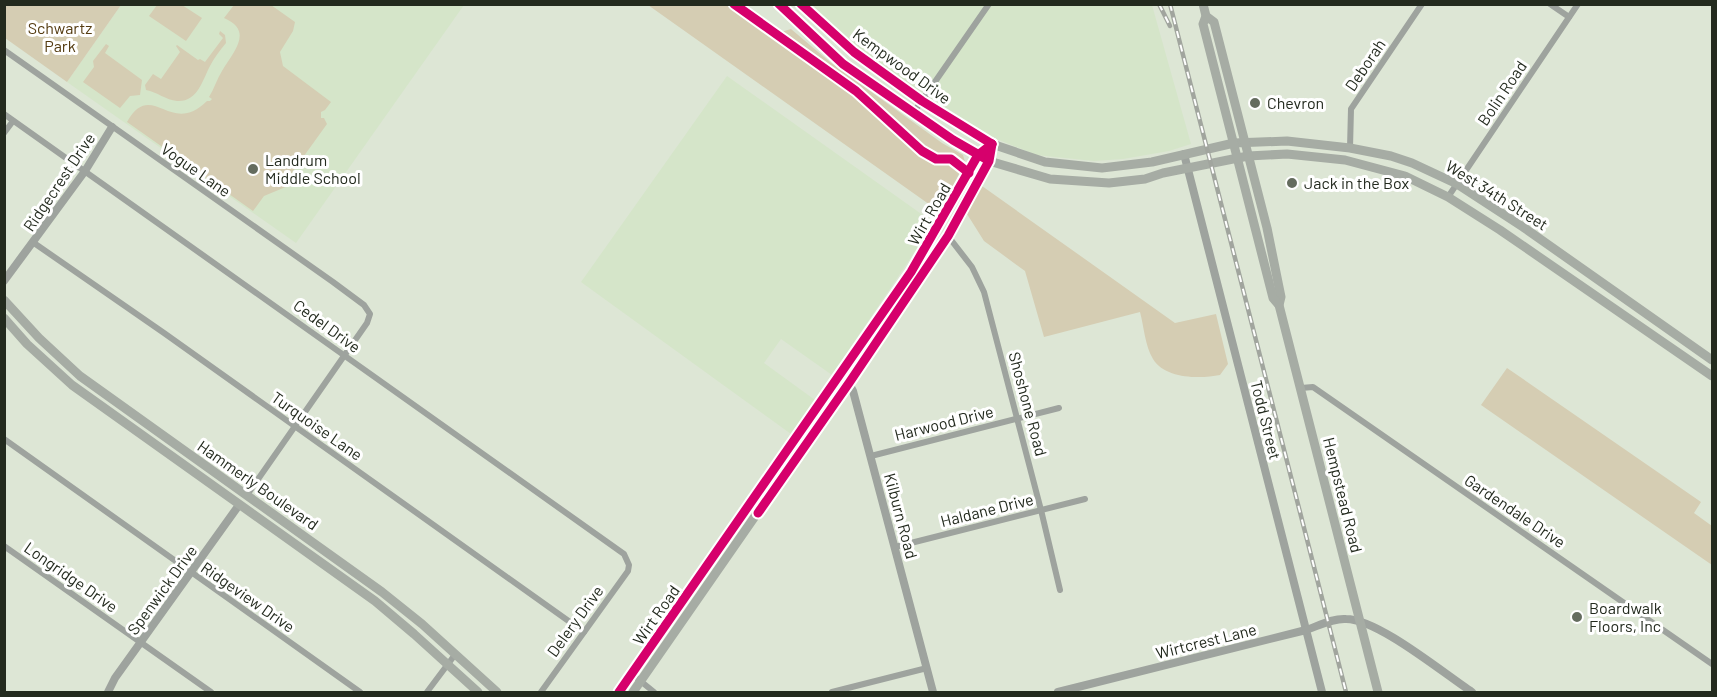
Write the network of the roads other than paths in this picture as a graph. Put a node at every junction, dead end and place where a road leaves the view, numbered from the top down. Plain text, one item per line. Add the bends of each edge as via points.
1 (779, 4) edge
2 (801, 4) edge
3 (989, 4) edge
4 (1203, 4) edge
5 (1422, 4) edge
6 (1550, 4) edge
7 (1578, 4) edge
8 (1206, 16) junction
9 (1569, 17) junction
10 (4, 50) edge
11 (922, 101) junction
12 (914, 112) junction
13 (4, 114) edge
14 (13, 121) junction
15 (112, 127) junction
16 (4, 133) edge
17 (1244, 142) junction
18 (1234, 143) junction
19 (992, 144) junction
20 (1350, 147) junction
21 (1184, 154) junction
22 (978, 155) junction
23 (1248, 156) junction
24 (1238, 158) junction
25 (989, 161) junction
26 (1091, 167) junction
27 (1187, 168) junction
28 (85, 171) junction
29 (1091, 183) junction
30 (1457, 184) junction
31 (1448, 197) junction
32 (948, 236) junction
33 (34, 243) junction
34 (1559, 252) junction
35 (1550, 264) junction
36 (4, 281) edge
37 (4, 300) edge
38 (1279, 305) junction
39 (4, 318) edge
40 (344, 355) junction
41 (1713, 360) edge
42 (1712, 373) edge
43 (80, 376) junction
44 (840, 376) junction
45 (849, 384) junction
46 (72, 385) junction
47 (1301, 388) junction
48 (1059, 408) dead end
49 (1017, 418) junction
50 (294, 426) junction
51 (153, 429) junction
52 (146, 438) junction
53 (4, 439) edge
54 (871, 456) junction
55 (204, 480) junction
56 (247, 495) junction
57 (1085, 499) dead end
58 (239, 505) junction
59 (1041, 510) junction
60 (279, 518) junction
61 (4, 546) edge
62 (895, 547) junction
63 (629, 565) joint
64 (190, 573) junction
65 (367, 581) junction
66 (359, 590) junction
67 (1060, 590) dead end
68 (1359, 621) junction
69 (1306, 630) junction
70 (584, 632) junction
71 (140, 643) junction
72 (454, 656) junction
73 (1713, 664) edge
74 (447, 665) junction
75 (927, 668) junction
76 (637, 678) junction
77 (108, 693) edge
78 (211, 693) edge
79 (360, 693) edge
80 (427, 693) edge
81 (478, 693) edge
82 (497, 693) edge
83 (541, 693) edge
84 (619, 693) edge
85 (633, 693) edge
86 (654, 693) edge
87 (832, 693) edge
88 (933, 693) edge
89 (1058, 693) edge
90 (1322, 693) edge
91 (1378, 693) edge
92 (1472, 693) edge

1 - 12 main road, Kempwood Drive via 843,64
2 - 11 main road, Kempwood Drive via 854,52
3 - 11 street
4 - 8 main road, Hempstead Road
5 - 20 street, Deborah via 1351,110
6 - 9 street
7 - 9 street, Bolin Road
8 - 17 main road, Hempstead Road via 1214,22
8 - 18 main road, Hempstead Road via 1203,24
9 - 30 street, Bolin Road
10 - 15 street, Vogue Lane
11 - 12 street
11 - 19 main road, Kempwood Drive
12 - 22 main road, Kempwood Drive
13 - 14 street, Cedel Drive
14 - 16 street
14 - 28 street, Cedel Drive
15 - 28 street, Ridgecrest Drive
15 - 40 street, Vogue Lane via 364,305 370,314 367,323
17 - 18 main road, West 34th Street
17 - 20 main road, West 34th Street via 1287,141
17 - 23 main road, Hempstead Road
18 - 21 main road, Kempwood Drive
18 - 24 main road, Hempstead Road
19 - 22 main road, Wirt Road
19 - 25 main road, Wirt Road
19 - 26 main road, Kempwood Drive via 1045,162
20 - 30 main road, West 34th Street via 1402,159
21 - 26 main road, Kempwood Drive via 1145,163
21 - 27 street, Todd Street
22 - 25 main road, Kempwood Drive
22 - 44 main road, Wirt Road via 924,252
23 - 24 main road, West 34th Street
23 - 31 main road, West 34th Street via 1287,154 1345,160 1405,176
23 - 38 main road, Hempstead Road via 1280,289
24 - 27 main road, Kempwood Drive
24 - 38 main road, Hempstead Road via 1273,298
25 - 29 main road, Kempwood Drive via 1050,179
25 - 32 main road, Wirt Road
26 - 29 main road
27 - 29 main road, Kempwood Drive via 1145,179
27 - 69 street, Todd Street
28 - 33 street, Ridgecrest Drive
28 - 40 street, Cedel Drive
30 - 31 street, Bolin Road
30 - 34 main road, West 34th Street
31 - 35 main road, West 34th Street
32 - 45 main road, Wirt Road
32 - 49 street, Shoshone Road via 972,267 984,292
33 - 36 street, Ridgecrest Drive
33 - 50 street, Turquoise Lane
34 - 35 main road
34 - 41 main road, West 34th Street
35 - 42 main road, West 34th Street
37 - 43 main road, Hammerly Boulevard
38 - 47 main road, Hempstead Road
39 - 46 main road, Hammerly Boulevard
40 - 50 street
40 - 63 street, Cedel Drive via 624,554
43 - 46 main road
43 - 51 main road, Hammerly Boulevard
44 - 45 street
44 - 76 main road, Wirt Road
45 - 54 street, Kilburn Road
45 - 76 main road, Wirt Road
46 - 52 main road, Hammerly Boulevard
47 - 68 main road, Hempstead Road
47 - 73 street, Gardendale Drive via 1313,387
48 - 49 street, Harwood Drive
49 - 54 street, Harwood Drive
49 - 59 street, Shoshone Road
50 - 56 street
50 - 70 street, Turquoise Lane
51 - 52 main road
51 - 56 main road, Hammerly Boulevard
52 - 55 main road, Hammerly Boulevard
53 - 64 street, Ridgeview Drive
54 - 62 street, Kilburn Road
55 - 56 main road via 239,496
55 - 58 main road, Hammerly Boulevard
56 - 60 main road, Hammerly Boulevard
57 - 59 street, Haldane Drive
58 - 60 main road via 246,503
58 - 64 street, Spenwick Drive
58 - 66 main road, Hammerly Boulevard
59 - 62 street, Haldane Drive
59 - 67 street, Shoshone Road
60 - 65 main road, Hammerly Boulevard
61 - 71 street, Longridge Drive
62 - 75 street, Kilburn Road
63 - 70 street, Delery Drive
64 - 71 street, Spenwick Drive
64 - 79 street, Ridgeview Drive
65 - 66 main road
65 - 72 main road, Hammerly Boulevard via 422,624
66 - 74 main road, Hammerly Boulevard
68 - 69 street, Wirtcrest Lane via 1344,618
68 - 91 main road, Hempstead Road
68 - 92 street via 1381,630
69 - 89 street, Wirtcrest Lane
69 - 90 street, Todd Street
70 - 83 street, Delery Drive
71 - 77 street, Spenwick Drive
71 - 78 street, Longridge Drive
72 - 74 street
72 - 82 main road, Hammerly Boulevard
74 - 80 street
74 - 81 main road, Hammerly Boulevard
75 - 87 street
75 - 88 street
76 - 84 main road, Wirt Road
76 - 85 main road, Wirt Road
76 - 86 street

